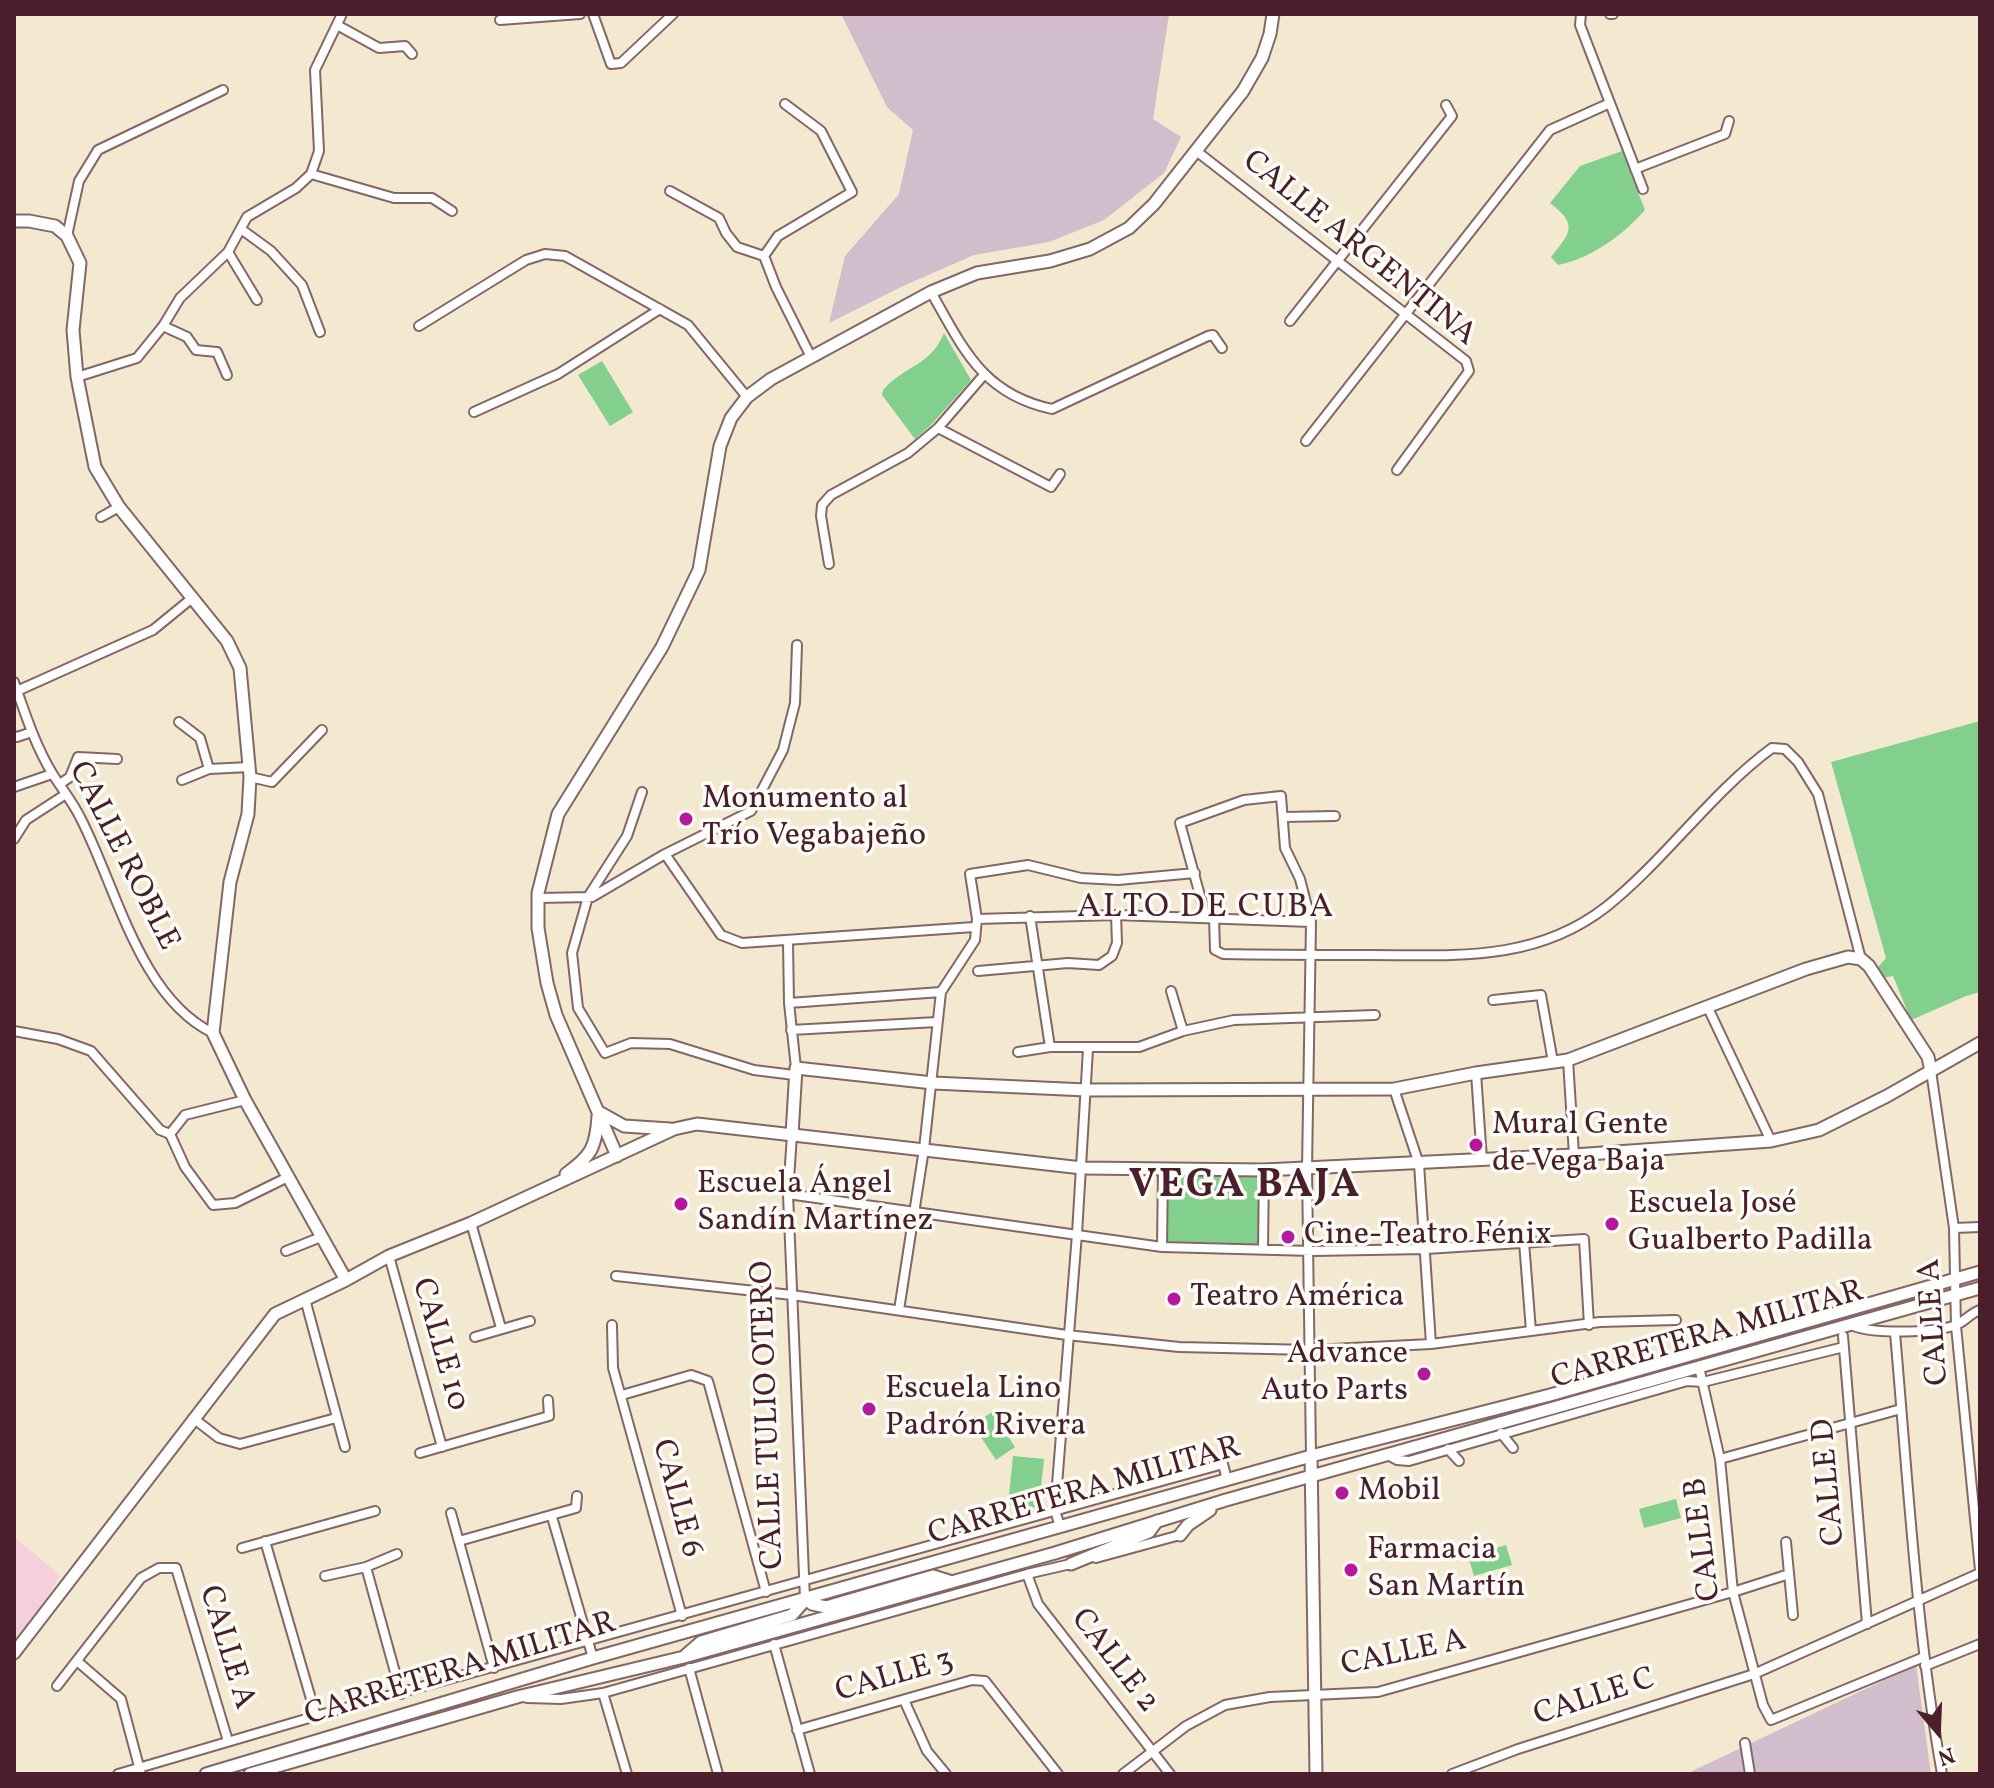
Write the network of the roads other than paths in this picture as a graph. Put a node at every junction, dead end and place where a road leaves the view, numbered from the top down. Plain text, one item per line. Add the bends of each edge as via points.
1 (342, 14) edge
2 (580, 14) edge
3 (593, 14) edge
4 (673, 14) edge
5 (1273, 14) edge
6 (1581, 14) edge
7 (500, 20) dead end
8 (337, 25) junction
9 (412, 54) dead end
10 (223, 90) dead end
11 (1610, 103) junction
12 (785, 104) dead end
13 (1446, 105) dead end
14 (1729, 121) dead end
15 (1195, 150) junction
16 (1635, 169) junction
17 (311, 174) junction
18 (1643, 189) dead end
19 (670, 191) dead end
20 (452, 211) dead end
21 (14, 221) edge
22 (241, 229) junction
23 (67, 236) junction
24 (228, 252) junction
25 (764, 256) junction
26 (1338, 260) junction
27 (931, 292) junction
28 (257, 300) dead end
29 (660, 309) junction
30 (1406, 312) junction
31 (1290, 321) dead end
32 (163, 326) junction
33 (419, 326) dead end
34 (320, 332) dead end
35 (1222, 348) dead end
36 (811, 357) junction
37 (227, 375) dead end
38 (983, 376) junction
39 (77, 377) junction
40 (747, 397) junction
41 (474, 412) dead end
42 (938, 428) junction
43 (1306, 441) dead end
44 (1397, 470) dead end
45 (1060, 474) dead end
46 (119, 507) junction
47 (101, 517) dead end
48 (829, 564) dead end
49 (191, 599) junction
50 (797, 645) dead end
51 (15, 685) edge
52 (179, 722) dead end
53 (322, 730) dead end
54 (32, 732) junction
55 (14, 736) edge
56 (117, 759) dead end
57 (209, 769) junction
58 (250, 772) junction
59 (52, 774) junction
60 (182, 780) dead end
61 (60, 784) junction
62 (14, 787) edge
63 (642, 792) dead end
64 (66, 794) junction
65 (1335, 816) dead end
66 (1284, 817) junction
67 (14, 839) edge
68 (665, 854) junction
69 (1195, 873) junction
70 (588, 897) junction
71 (539, 898) junction
72 (1116, 915) junction
73 (1030, 916) junction
74 (1210, 917) junction
75 (1311, 922) junction
76 (976, 923) junction
77 (788, 942) junction
78 (1310, 956) junction
79 (1861, 959) junction
80 (1038, 967) junction
81 (978, 971) dead end
82 (1171, 991) dead end
83 (941, 992) junction
84 (1493, 1000) dead end
85 (789, 1003) junction
86 (1708, 1008) junction
87 (1308, 1015) junction
88 (1375, 1015) dead end
89 (937, 1022) junction
90 (791, 1030) junction
91 (14, 1031) edge
92 (1183, 1031) junction
93 (213, 1033) junction
94 (1980, 1043) edge
95 (1050, 1047) junction
96 (1088, 1049) junction
97 (1018, 1052) dead end
98 (1568, 1060) junction
99 (1553, 1062) junction
100 (1931, 1071) junction
101 (795, 1072) junction
102 (1476, 1073) junction
103 (933, 1083) junction
104 (1308, 1089) junction
105 (1394, 1089) junction
106 (1086, 1090) junction
107 (245, 1100) junction
108 (598, 1112) junction
109 (674, 1129) junction
110 (170, 1134) junction
111 (792, 1135) junction
112 (1771, 1141) junction
113 (924, 1149) junction
114 (1574, 1155) junction
115 (617, 1156) junction
116 (1482, 1160) junction
117 (1419, 1164) junction
118 (1082, 1168) junction
119 (1307, 1169) junction
120 (1163, 1170) junction
121 (1264, 1170) junction
122 (288, 1177) junction
123 (539, 1192) junction
124 (788, 1194) junction
125 (915, 1210) junction
126 (471, 1223) junction
127 (1980, 1227) edge
128 (1954, 1228) junction
129 (1077, 1234) junction
130 (321, 1237) junction
131 (1524, 1242) junction
132 (1162, 1247) junction
133 (1263, 1249) junction
134 (1426, 1249) junction
135 (1309, 1250) junction
136 (286, 1251) dead end
137 (389, 1256) junction
138 (1980, 1272) edge
139 (616, 1276) dead end
140 (1956, 1279) junction
141 (346, 1280) junction
142 (1980, 1288) edge
143 (792, 1295) junction
144 (1956, 1295) junction
145 (305, 1299) junction
146 (899, 1310) junction
147 (1980, 1310) edge
148 (1676, 1320) dead end
149 (530, 1321) dead end
150 (1849, 1324) junction
151 (612, 1325) dead end
152 (1589, 1325) junction
153 (1956, 1326) junction
154 (501, 1328) junction
155 (1531, 1331) junction
156 (1895, 1333) junction
157 (1067, 1335) junction
158 (1843, 1336) dead end
159 (475, 1337) dead end
160 (1431, 1344) junction
161 (1844, 1347) junction
162 (1311, 1350) junction
163 (1699, 1367) junction
164 (1703, 1382) junction
165 (622, 1395) junction
166 (548, 1400) dead end
167 (1901, 1409) junction
168 (193, 1418) junction
169 (336, 1418) junction
170 (1850, 1422) junction
171 (1501, 1433) junction
172 (345, 1447) dead end
173 (442, 1447) junction
174 (1513, 1448) dead end
175 (1448, 1449) junction
176 (420, 1453) dead end
177 (1388, 1455) junction
178 (1311, 1456) junction
179 (1720, 1459) junction
180 (1459, 1461) dead end
181 (1311, 1478) junction
182 (1227, 1480) junction
183 (577, 1496) dead end
184 (1226, 1500) junction
185 (1055, 1510) junction
186 (375, 1511) dead end
187 (451, 1513) dead end
188 (552, 1517) junction
189 (1157, 1521) junction
190 (1060, 1527) junction
191 (1180, 1535) joint
192 (265, 1541) junction
193 (459, 1541) junction
194 (1786, 1542) dead end
195 (242, 1548) dead end
196 (397, 1554) dead end
197 (1071, 1564) junction
198 (366, 1567) junction
199 (1980, 1572) edge
200 (1027, 1574) junction
201 (1789, 1574) junction
202 (325, 1576) dead end
203 (949, 1581) junction
204 (803, 1582) junction
205 (766, 1592) junction
206 (1733, 1592) junction
207 (805, 1599) junction
208 (1917, 1600) junction
209 (1793, 1615) dead end
210 (682, 1616) junction
211 (1867, 1624) junction
212 (587, 1642) junction
213 (774, 1644) junction
214 (1980, 1644) edge
215 (14, 1653) edge
216 (593, 1658) junction
217 (77, 1661) junction
218 (1924, 1661) junction
219 (687, 1663) junction
220 (494, 1668) junction
221 (1754, 1674) junction
222 (57, 1686) dead end
223 (603, 1693) junction
224 (401, 1694) junction
225 (1315, 1696) junction
226 (517, 1697) junction
227 (904, 1700) junction
228 (316, 1716) junction
229 (797, 1730) junction
230 (228, 1741) junction
231 (1745, 1743) dead end
232 (1152, 1752) junction
233 (141, 1771) edge
234 (118, 1774) edge
235 (206, 1774) edge
236 (250, 1774) edge
237 (627, 1774) edge
238 (718, 1774) edge
239 (810, 1774) edge
240 (946, 1774) edge
241 (1058, 1774) edge
242 (1123, 1774) edge
243 (1170, 1774) edge
244 (1316, 1774) edge
245 (1452, 1774) edge
246 (1750, 1774) edge
247 (1942, 1774) edge

1 - 8 street
2 - 7 street
3 - 4 street via 611,64 621,63
5 - 15 street via 1270,34 1243,91
6 - 11 street via 1580,25
8 - 9 street via 379,48 405,46
8 - 17 street via 315,70 319,151
10 - 23 street via 98,150 79,181
11 - 16 street
11 - 30 street via 1550,130
12 - 25 street via 821,131 852,192 778,236
13 - 26 street via 1452,116
14 - 16 street via 1725,134
15 - 26 street, CALLE ARGENTINA
15 - 27 street via 1129,228 1090,249 977,273
16 - 18 street
17 - 20 street via 394,198 432,198
17 - 22 street via 247,217
19 - 25 street via 719,218 737,247
21 - 23 street via 55,226
22 - 24 street
22 - 34 street via 271,251 302,285
23 - 39 street via 80,263 73,330
24 - 28 street
24 - 32 street via 180,298
25 - 36 street
26 - 30 street, CALLE ARGENTINA
26 - 31 street
27 - 36 street
27 - 38 street
29 - 33 street via 565,256 545,254 526,260
29 - 40 street via 688,325
29 - 41 street via 558,374
30 - 43 street
30 - 44 street, CALLE ARGENTINA via 1466,361 1469,371
32 - 37 street via 187,337 196,350 217,352
32 - 39 street via 137,358
35 - 38 street via 1213,335 1208,336 1052,409
36 - 40 street
38 - 42 street
39 - 46 street via 95,467
40 - 71 street via 720,446 699,570 662,647 558,814
42 - 45 street via 1051,487
42 - 48 street via 908,453 822,505
46 - 47 street
46 - 49 street
49 - 51 street via 153,630
49 - 58 street via 227,641 240,668
50 - 68 street via 795,703 783,750 751,811
51 - 54 street, CALLE ROBLE
52 - 57 street via 200,738
53 - 58 street via 272,782
54 - 55 street
54 - 59 street, CALLE ROBLE
56 - 61 street via 78,757 70,777
57 - 58 street
57 - 60 street
58 - 93 street via 248,814 230,882
59 - 61 street, CALLE ROBLE
59 - 62 street
61 - 64 street, CALLE ROBLE
63 - 70 street via 627,836
64 - 67 street via 26,820
64 - 93 street, CALLE ROBLE via 142,955 193,1023
65 - 66 street
66 - 69 street via 1281,796 1244,800 1180,823
66 - 75 street via 1285,848
68 - 70 street
68 - 77 street via 721,935 742,943
69 - 74 street
69 - 76 street via 1094,879 1028,865 970,874
70 - 71 street
70 - 101 street via 572,953 578,1008 605,1053 631,1043 670,1044 754,1070
71 - 108 street via 547,983
72 - 73 street
72 - 74 street
72 - 80 street via 1117,943 1112,956 1099,965
73 - 76 street
73 - 80 street
74 - 75 street
74 - 78 street via 1215,950 1223,954
75 - 78 street
76 - 77 street
76 - 83 street via 975,940
77 - 85 street, CALLE TULIO OTERO
78 - 79 street via 1469,956 1526,947 1568,931 1625,891 1772,748 1785,749 1818,794
78 - 87 street
79 - 86 street via 1848,957 1806,969
79 - 100 street via 1928,1057
80 - 81 street
80 - 95 street
82 - 92 street
83 - 85 street
83 - 89 street
84 - 99 street via 1541,995
85 - 90 street, CALLE TULIO OTERO
86 - 98 street
86 - 112 street
87 - 88 street
87 - 92 street via 1234,1020
87 - 104 street
89 - 90 street
89 - 103 street
90 - 101 street, CALLE TULIO OTERO
91 - 110 street via 91,1051 160,1130
92 - 96 street via 1139,1047
93 - 107 street
94 - 100 street
95 - 96 street
95 - 97 street
96 - 106 street
98 - 99 street
98 - 114 street
99 - 102 street
100 - 112 street via 1819,1130
100 - 128 street, CALLE A
101 - 103 street
101 - 111 street, CALLE TULIO OTERO
102 - 105 street
102 - 116 street
103 - 106 street
103 - 113 street
104 - 105 street
104 - 106 street
104 - 119 street
105 - 117 street
106 - 118 street
107 - 110 street via 185,1115
107 - 122 street
108 - 109 street via 624,1126
108 - 115 street
108 - 123 street via 594,1148 583,1162
109 - 111 street via 697,1124
109 - 115 street
110 - 122 street via 185,1167 213,1205 235,1203
111 - 113 street
111 - 124 street, CALLE TULIO OTERO
112 - 114 street
113 - 118 street
113 - 125 street
114 - 116 street
115 - 123 street
116 - 117 street
117 - 119 street
117 - 134 street
118 - 120 street
118 - 129 street
119 - 121 street
119 - 135 street
120 - 121 street
120 - 132 street
121 - 133 street
122 - 130 street
123 - 126 street
124 - 125 street
124 - 143 street, CALLE TULIO OTERO
125 - 129 street
125 - 146 street
126 - 137 street
126 - 154 street
127 - 128 street
128 - 140 street, CALLE A
129 - 132 street
129 - 157 street
130 - 136 street
130 - 141 street
131 - 134 street
131 - 152 street via 1584,1239
131 - 155 street
132 - 133 street
133 - 135 street
134 - 135 street
134 - 160 street
135 - 162 street
137 - 141 street
137 - 173 street, CALLE 10
138 - 140 street, CARRETERA MILITAR
139 - 143 street
140 - 144 street, CALLE A
140 - 178 street, CARRETERA MILITAR via 1550,1395
141 - 145 street
142 - 144 street, CARRETERA MILITAR
143 - 146 street
143 - 204 street, CALLE TULIO OTERO
144 - 150 street, CARRETERA MILITAR
144 - 153 street, CALLE A
145 - 168 street via 275,1314
145 - 169 street
146 - 157 street
147 - 153 street
148 - 152 street
149 - 154 street
150 - 156 street
150 - 163 street, CARRETERA MILITAR
151 - 165 street, CALLE 6 via 613,1368
152 - 155 street
153 - 156 street
153 - 199 street, CALLE A
154 - 159 street
155 - 160 street
156 - 167 street
157 - 162 street via 1179,1347
157 - 185 street
158 - 161 street, CALLE D
160 - 162 street
161 - 164 street
161 - 170 street, CALLE D
162 - 178 street
163 - 164 street, CALLE B
163 - 177 street, CARRETERA MILITAR
164 - 171 street via 1687,1381
164 - 179 street, CALLE B
165 - 205 street via 691,1375 708,1381
165 - 210 street, CALLE 6
166 - 173 street via 549,1416
167 - 170 street
167 - 208 street
168 - 169 street via 219,1438 240,1444
168 - 215 street
169 - 172 street
170 - 179 street
170 - 211 street, CALLE D
171 - 174 street
171 - 175 street
173 - 176 street
175 - 177 street via 1409,1461
175 - 180 street
177 - 181 street, CARRETERA MILITAR
178 - 181 street
178 - 182 street, CARRETERA MILITAR
179 - 206 street, CALLE B
181 - 184 street, CARRETERA MILITAR
181 - 225 street
182 - 185 street via 1223,1464
182 - 190 street, CARRETERA MILITAR
183 - 188 street via 576,1508
184 - 189 street, CARRETERA MILITAR
184 - 191 street
185 - 190 street
185 - 204 street
186 - 192 street
187 - 193 street
188 - 193 street
188 - 212 street
189 - 197 street via 1149,1532
189 - 203 street, CARRETERA MILITAR
190 - 207 street, CARRETERA MILITAR
191 - 197 street
192 - 195 street
192 - 228 street
193 - 220 street
194 - 201 street
196 - 198 street
197 - 200 street
198 - 202 street
198 - 224 street
199 - 208 street, CALLE C
200 - 213 street
200 - 232 street, CALLE 2 via 1038,1604
201 - 206 street, CALLE A
201 - 209 street
203 - 207 street via 933,1576 826,1607
203 - 219 street, CARRETERA MILITAR
204 - 205 street
204 - 207 street, CALLE TULIO OTERO
205 - 210 street
206 - 221 street, CALLE B
206 - 225 street, CALLE A via 1378,1692
207 - 216 street, CARRETERA MILITAR
207 - 219 street via 792,1615 701,1642
208 - 211 street, CALLE C
208 - 218 street
210 - 212 street
211 - 221 street, CALLE C
212 - 216 street
212 - 220 street
213 - 219 street
213 - 229 street
214 - 218 street
216 - 235 street, CARRETERA MILITAR
217 - 222 street
217 - 230 street, CALLE A via 141,1578 159,1568 176,1568
217 - 233 street via 121,1699
218 - 221 street, CALLE B via 1771,1720
218 - 247 street
219 - 223 street
219 - 226 street, CARRETERA MILITAR
219 - 238 street
220 - 224 street
221 - 245 street, CALLE C
223 - 226 street via 561,1699
223 - 237 street
224 - 228 street
225 - 232 street, CALLE A via 1225,1705
225 - 244 street
226 - 236 street, CARRETERA MILITAR
227 - 229 street, CALLE 3
227 - 240 street via 927,1751
227 - 241 street, CALLE 3 via 985,1681
228 - 230 street
229 - 239 street
230 - 233 street
231 - 246 street
232 - 242 street, CALLE A
232 - 243 street, CALLE 2
233 - 234 street

